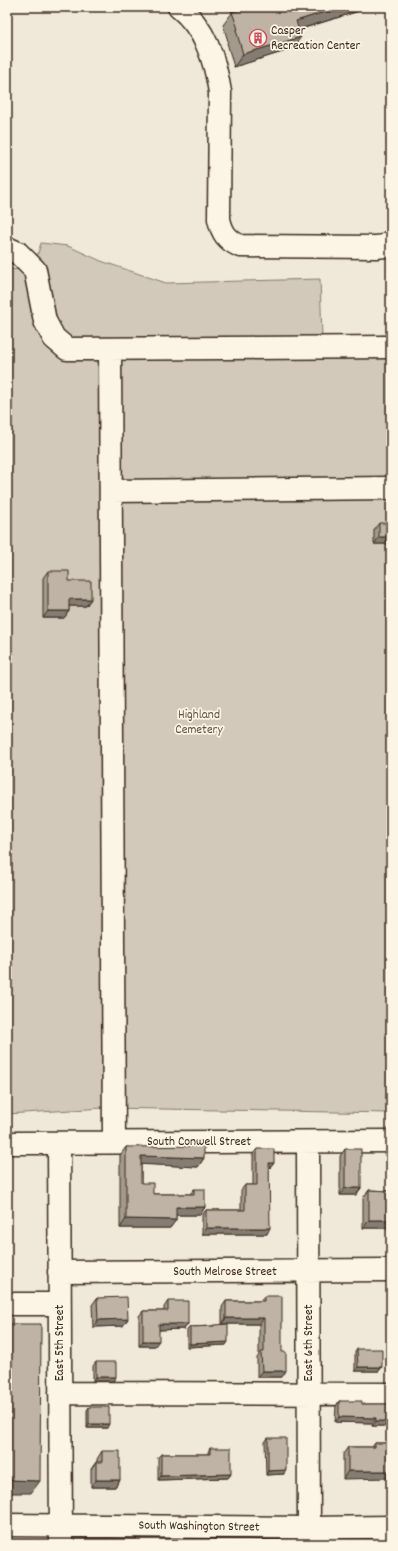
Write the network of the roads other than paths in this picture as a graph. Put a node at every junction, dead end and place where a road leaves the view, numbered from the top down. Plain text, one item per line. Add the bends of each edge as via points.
1 (179, 7) edge
2 (391, 241) edge
3 (7, 248) edge
4 (391, 347) edge
5 (110, 349) junction
6 (391, 488) edge
7 (110, 491) junction
8 (391, 1141) edge
9 (114, 1142) junction
10 (308, 1142) junction
11 (7, 1143) edge
12 (59, 1143) junction
13 (391, 1270) edge
14 (59, 1272) junction
15 (308, 1272) junction
16 (7, 1304) edge
17 (59, 1304) junction
18 (60, 1393) junction
19 (309, 1394) junction
20 (391, 1394) edge
21 (7, 1525) edge
22 (391, 1527) edge
23 (61, 1535) edge
24 (309, 1536) edge

1 - 2 street via 195,22 204,38 218,77 219,219 222,232 227,238 240,246 376,247 385,246
3 - 5 street via 18,253 35,270 45,321 54,338 67,349
4 - 5 street
5 - 7 street
6 - 7 street
7 - 9 street
8 - 10 street, South Conwell Street
9 - 10 street, South Conwell Street
9 - 12 street, South Conwell Street
10 - 15 street, East 6th Street
11 - 12 street, South Conwell Street
12 - 14 street, East 5th Street
13 - 15 street, South Melrose Street
14 - 15 street, South Melrose Street
14 - 17 street, East 5th Street
15 - 19 street, East 6th Street
16 - 17 street
17 - 18 street, East 5th Street
18 - 19 street
18 - 23 street, East 5th Street
19 - 20 street
19 - 24 street, East 6th Street
21 - 23 street, South Washington Street
22 - 24 street, South Washington Street
23 - 24 street, South Washington Street

